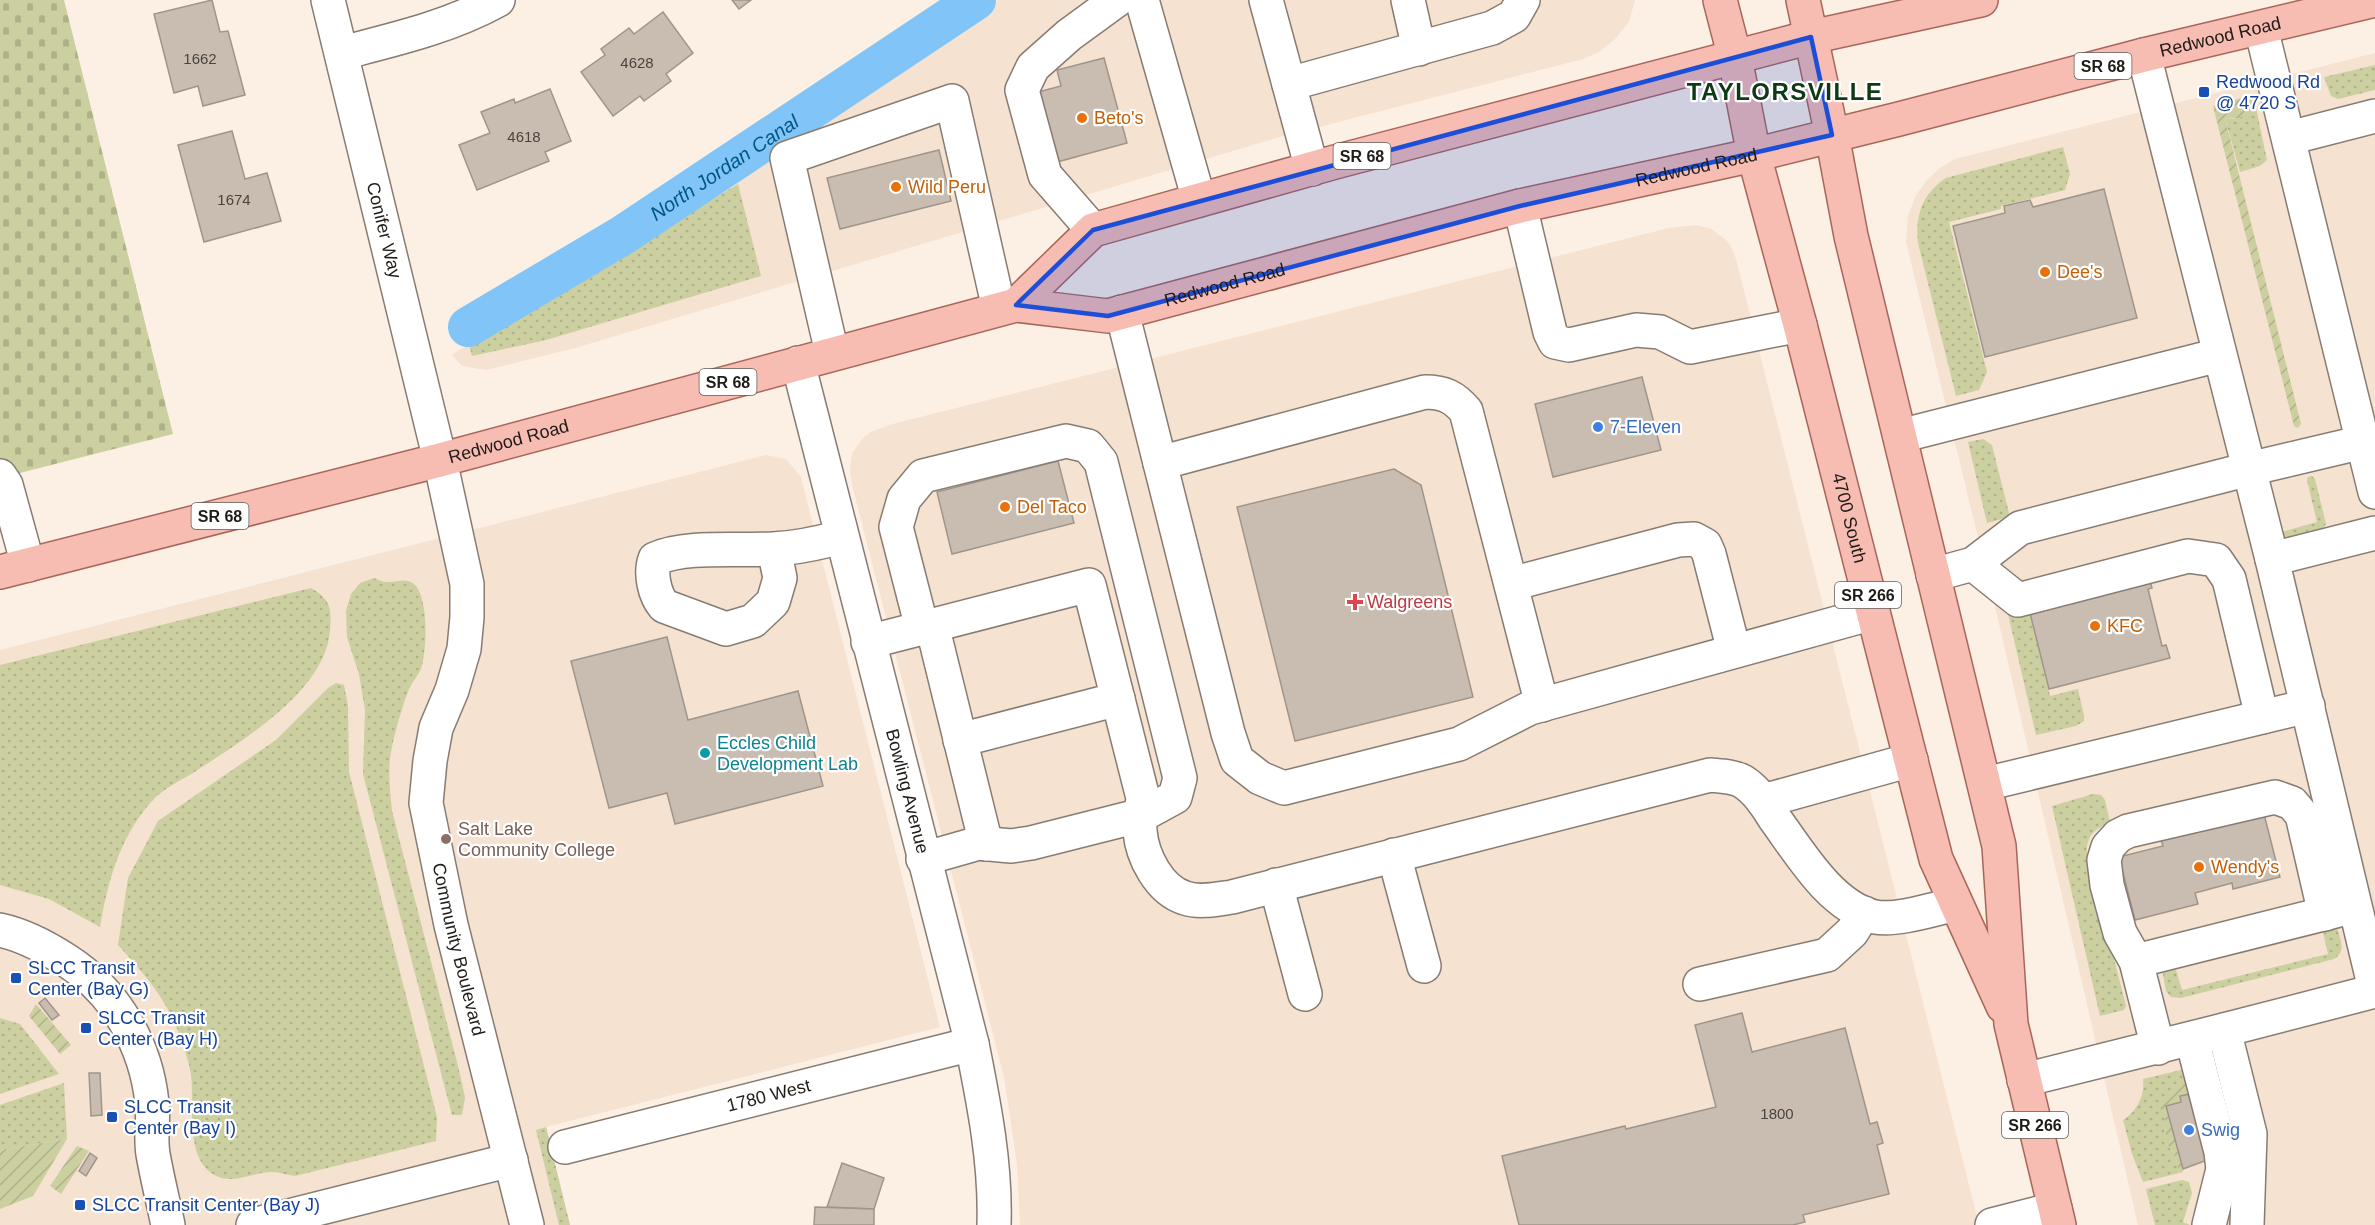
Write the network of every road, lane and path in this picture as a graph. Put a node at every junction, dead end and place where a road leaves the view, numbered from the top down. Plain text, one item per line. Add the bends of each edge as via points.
1 (328, 0) edge
2 (498, 0) edge
3 (1117, 0) edge
4 (1142, 0) edge
5 (1266, 0) edge
6 (1408, 0) edge
7 (1523, 0) edge
8 (1720, 0) edge
9 (1803, 0) edge
10 (1981, 0) edge
11 (2375, 0) edge
12 (2261, 28) junction
13 (1810, 37) junction
14 (1419, 49) junction
15 (342, 53) junction
16 (2144, 55) junction
17 (1735, 58) junction
18 (1289, 84) junction
19 (2375, 116) edge
20 (1832, 135) junction
21 (2289, 138) junction
22 (1754, 154) junction
23 (1312, 169) junction
24 (1199, 200) junction
25 (1520, 206) junction
26 (1093, 230) junction
27 (1007, 307) junction
28 (1122, 312) junction
29 (1800, 325) junction
30 (832, 353) junction
31 (2220, 355) junction
32 (798, 363) junction
33 (1900, 436) junction
34 (2363, 442) junction
35 (440, 460) junction
36 (1160, 463) junction
37 (2248, 468) junction
38 (0, 476) edge
39 (2375, 492) edge
40 (2375, 533) edge
41 (842, 537) junction
42 (774, 549) dead end
43 (2272, 559) junction
44 (1973, 564) junction
45 (14, 568) edge
46 (1933, 575) junction
47 (1511, 584) junction
48 (1873, 613) junction
49 (927, 626) junction
50 (868, 642) junction
51 (1734, 651) junction
52 (1118, 699) junction
53 (1542, 705) junction
54 (2308, 706) junction
55 (2262, 717) junction
56 (960, 740) junction
57 (1911, 760) junction
58 (1985, 784) junction
59 (1763, 801) junction
60 (1142, 815) junction
61 (986, 844) junction
62 (1394, 855) junction
63 (923, 859) junction
64 (1276, 885) junction
65 (1956, 904) junction
66 (2340, 910) junction
67 (1864, 914) junction
68 (0, 930) edge
69 (2136, 961) junction
70 (1424, 966) dead end
71 (1700, 984) dead end
72 (2375, 990) edge
73 (1305, 994) dead end
74 (2011, 1024) junction
75 (2224, 1030) junction
76 (2192, 1039) junction
77 (972, 1044) junction
78 (2158, 1048) junction
79 (2024, 1080) junction
80 (565, 1147) dead end
81 (511, 1160) junction
82 (2057, 1217) edge
83 (168, 1225) edge
84 (253, 1225) edge
85 (527, 1225) edge
86 (994, 1225) edge
87 (1992, 1225) edge
88 (2209, 1225) edge
89 (2247, 1225) edge

1 - 15 street, Conifer Way
2 - 15 street via 436,28
3 - 26 street via 1033,67 1022,90 1045,175
4 - 24 street
5 - 18 street
6 - 14 street
7 - 14 street via 1514,16 1492,28
8 - 17 main road, 4700 South / SR 266
9 - 13 main road, 4700 South / SR 266
10 - 13 main road, Redwood Road / SR 68
11 - 12 main road, Redwood Road / SR 68
12 - 16 main road, Redwood Road / SR 68
12 - 21 street
13 - 17 main road, Redwood Road / SR 68
13 - 20 main road, 4700 South / SR 266
14 - 18 street
15 - 35 street, Conifer Way
16 - 20 main road, Redwood Road / SR 68
16 - 31 street
17 - 22 main road, 4700 South / SR 266
17 - 23 main road, Redwood Road / SR 68
18 - 23 street
19 - 21 street
20 - 22 main road, Redwood Road / SR 68
20 - 33 main road, 4700 South / SR 266 via 1851,236
21 - 34 street
22 - 25 main road, Redwood Road / SR 68
22 - 29 main road, 4700 South / SR 266
23 - 24 main road, Redwood Road / SR 68
24 - 26 main road, Redwood Road / SR 68
25 - 28 main road, Redwood Road / SR 68
25 - 29 street via 1555,342 1569,345 1636,330 1660,332 1690,347
26 - 27 main road, Redwood Road / SR 68
27 - 28 main road, Redwood Road / SR 68 via 1108,316
27 - 30 main road, Redwood Road / SR 68
27 - 30 street via 952,101 787,158
28 - 36 street
29 - 48 main road, 4700 South / SR 266
30 - 32 main road, Redwood Road / SR 68
31 - 33 street
31 - 37 street
32 - 35 main road, Redwood Road / SR 68
32 - 41 street, Bowling Avenue
33 - 46 main road, 4700 South / SR 266
34 - 37 street
34 - 39 street
35 - 45 main road, Redwood Road / SR 68
35 - 81 street, Community Boulevard via 467,584 467,617 464,649 436,728 426,803 451,925
36 - 47 street via 1425,392 1441,392 1466,411
36 - 53 street via 1228,733 1237,760 1260,778 1284,788 1459,744
37 - 43 street
37 - 44 street via 2020,528
38 - 45 street via 6,485
40 - 43 street
41 - 42 street
41 - 50 street, Bowling Avenue
43 - 54 street
44 - 46 street
44 - 55 street via 2018,600 2188,556 2216,560 2229,579
46 - 58 main road, 4700 South / SR 266
47 - 51 street via 1694,539 1705,545 1709,554
47 - 53 street
48 - 51 street
48 - 57 main road, 4700 South / SR 266
49 - 50 street
49 - 52 street via 1089,585
49 - 56 street
49 - 60 street via 896,527 904,499 924,476 1066,441 1088,446 1101,462 1180,778 1175,797
50 - 63 street, Bowling Avenue
51 - 53 street
52 - 56 street
52 - 60 street via 1143,798
54 - 55 street
54 - 66 street
55 - 58 street
56 - 61 street
57 - 59 street
57 - 65 main road, 4700 South / SR 266 via 1936,859
58 - 74 main road, 4700 South / SR 266 via 1999,846
59 - 62 street via 1741,781 1710,775
59 - 67 street via 1826,885 1843,902
60 - 61 street via 1031,843
60 - 64 street via 1139,828 1154,872 1185,898 1207,901
61 - 63 street
62 - 64 street
62 - 70 street
63 - 77 street, Bowling Avenue
64 - 73 street
65 - 67 street via 1892,917
65 - 74 main road, 4700 South / SR 266
66 - 69 street
66 - 69 street via 2302,815 2292,803 2275,797 2128,831 2108,847 2104,860 2120,933
66 - 72 street
67 - 71 street via 1852,932 1827,955
68 - 83 street via 46,948 81,969 126,1019 141,1052 152,1103 152,1151
69 - 78 street
72 - 75 street
74 - 79 main road, 4700 South / SR 266
75 - 76 street
75 - 89 street via 2250,1134
76 - 78 street
76 - 88 street via 2223,1169
77 - 80 street, 1780 West
77 - 86 street, Bowling Avenue via 988,1125
78 - 79 street
79 - 82 main road, 4700 South / SR 266
81 - 84 street
81 - 85 street, Community Boulevard
82 - 87 street

